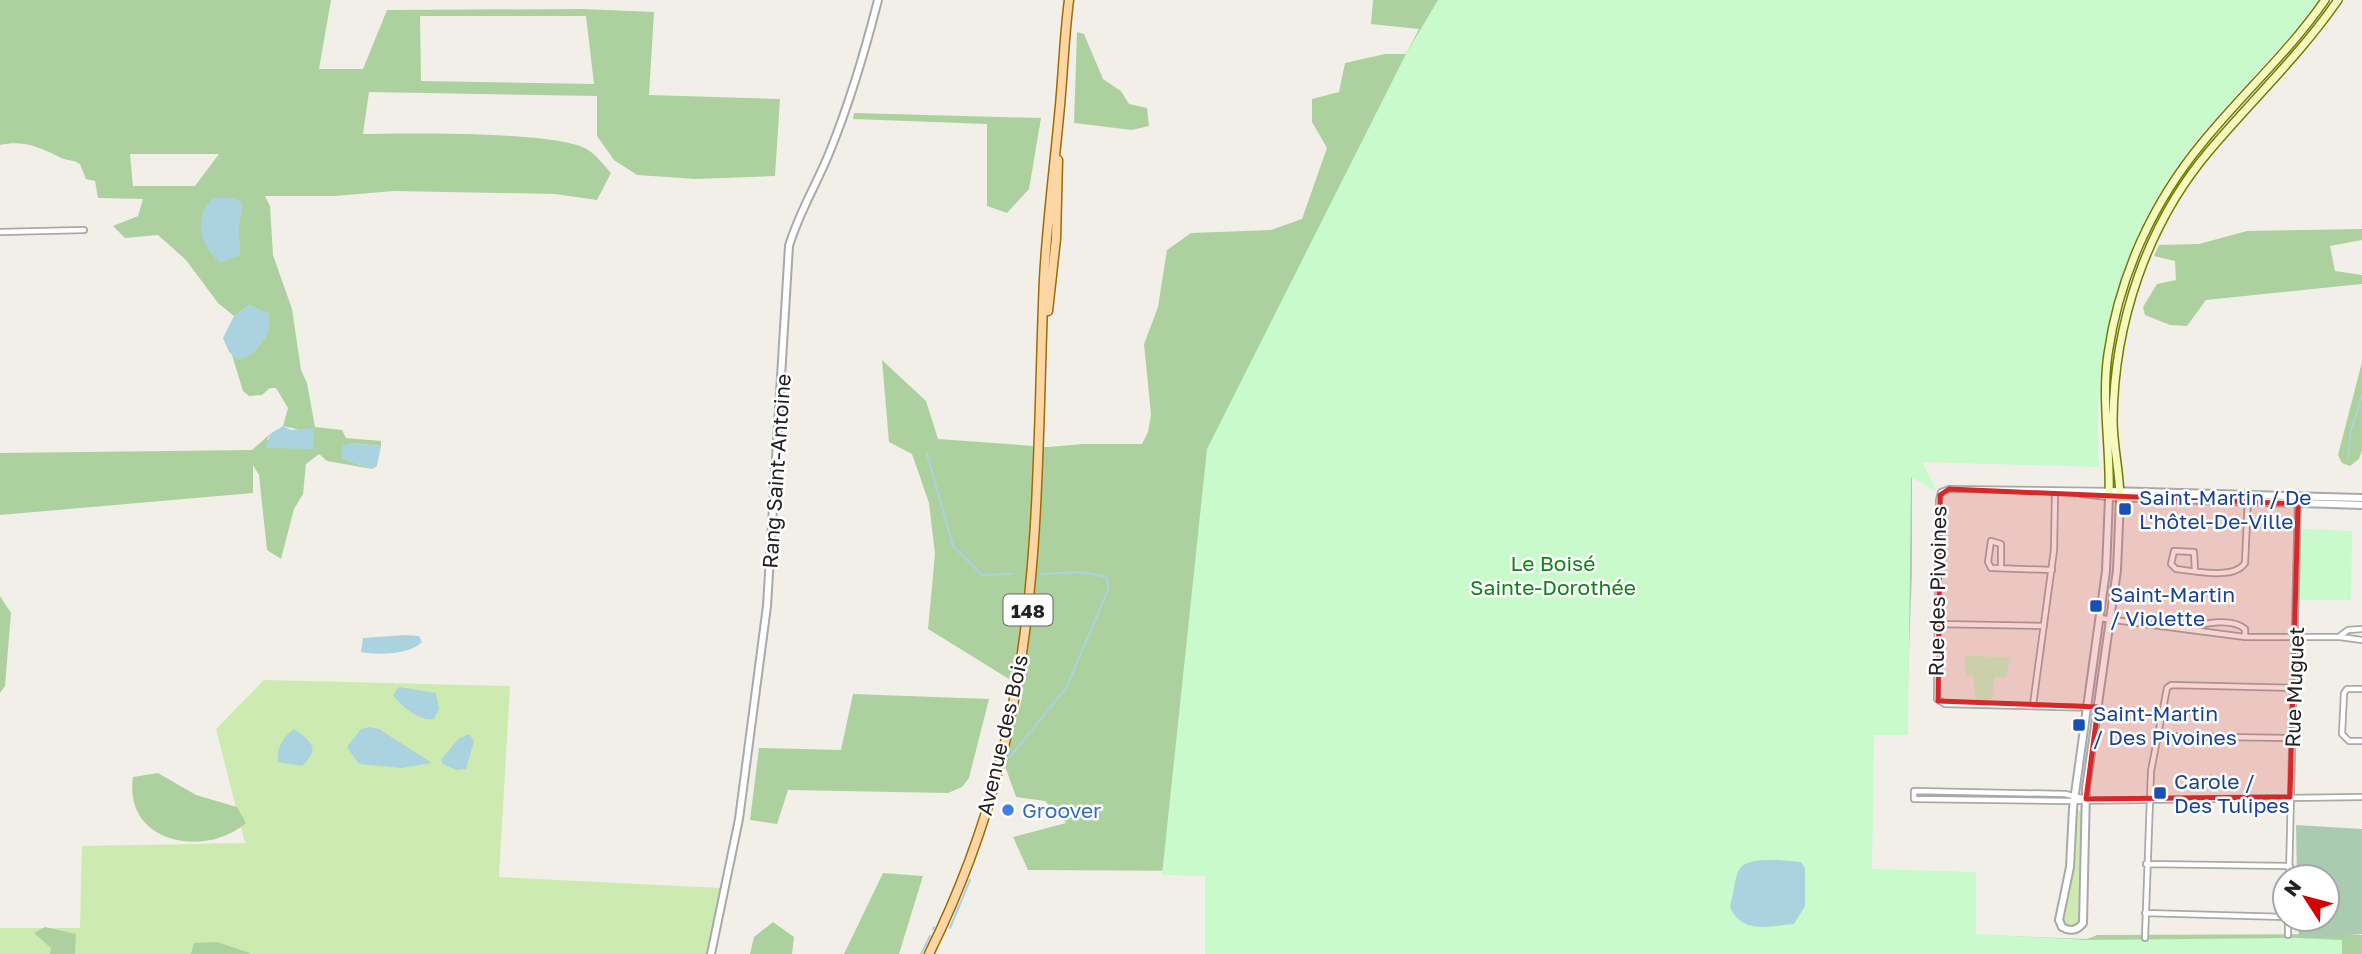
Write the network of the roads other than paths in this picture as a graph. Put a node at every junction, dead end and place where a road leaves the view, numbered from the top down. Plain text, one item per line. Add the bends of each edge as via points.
1 (878, 0) edge
2 (1068, 0) edge
3 (2325, 0) edge
4 (2338, 0) edge
5 (83, 230) dead end
6 (0, 232) edge
7 (2055, 492) junction
8 (2109, 494) junction
9 (2120, 496) junction
10 (2362, 498) edge
11 (2248, 499) junction
12 (2298, 500) junction
13 (2362, 505) edge
14 (2001, 568) junction
15 (2052, 570) junction
16 (2195, 571) junction
17 (2099, 618) junction
18 (2111, 619) junction
19 (1936, 624) junction
20 (2044, 626) junction
21 (2188, 629) junction
22 (2362, 629) edge
23 (2245, 637) junction
24 (2340, 637) junction
25 (2296, 638) junction
26 (2362, 640) edge
27 (2295, 688) junction
28 (2362, 689) edge
29 (2033, 705) junction
30 (2087, 707) junction
31 (2098, 708) junction
32 (2157, 736) junction
33 (2293, 738) junction
34 (2362, 741) edge
35 (2290, 797) junction
36 (2362, 797) edge
37 (2074, 798) junction
38 (2086, 799) junction
39 (2150, 799) junction
40 (2290, 863) edge
41 (2146, 864) junction
42 (2271, 866) edge
43 (2145, 913) junction
44 (2271, 917) edge
45 (2145, 938) dead end
46 (711, 954) edge
47 (929, 954) edge

1 - 46 street, Rang Saint-Antoine via 831,150 789,246 767,606 739,819
2 - 47 main road, Avenue des Bois / 148 via 1055,258 1044,338 1029,596 1016,690 982,825
3 - 8 main road via 2279,60 2188,161 2140,243 2121,295 2107,360 2104,411
4 - 9 main road via 2296,57 2198,165 2151,244 2132,297 2118,360 2113,419
5 - 6 street
7 - 8 street, Rue des Pivoines
7 - 15 street
7 - 19 street, Rue des Pivoines via 1941,492
8 - 9 street
8 - 17 street
9 - 11 street
9 - 18 street
10 - 12 street
11 - 12 street
11 - 16 street via 2242,569
12 - 13 street
12 - 25 street, Rue Muguet
14 - 14 street via 2001,544 1992,541 1988,564
14 - 15 street
15 - 20 street
16 - 16 street via 2194,552 2174,551 2173,567
17 - 18 street
17 - 30 street
18 - 21 street
18 - 31 street
19 - 20 street
19 - 29 street, Rue des Pivoines via 1938,701
20 - 29 street
21 - 23 street
21 - 23 street via 2208,622 2241,625
22 - 24 street via 2348,630
23 - 25 street
24 - 25 street
24 - 26 street
25 - 27 street, Rue Muguet
27 - 32 street via 2171,685 2166,688
27 - 33 street, Rue Muguet
28 - 34 street via 2344,693 2342,733 2349,741
29 - 30 street, Rue des Pivoines
30 - 31 street, Rue des Pivoines
30 - 37 street
31 - 38 street
32 - 33 street
32 - 39 street
33 - 35 street, Rue Muguet
35 - 36 street
35 - 39 street
35 - 40 street, Rue Muguet
37 - 37 street via 2065,794 1914,791 1914,799
37 - 38 street
37 - 38 street via 2071,861 2059,920 2064,929 2071,930 2083,923
38 - 39 street
39 - 41 street
41 - 42 street
41 - 43 street
43 - 44 street
43 - 45 street

